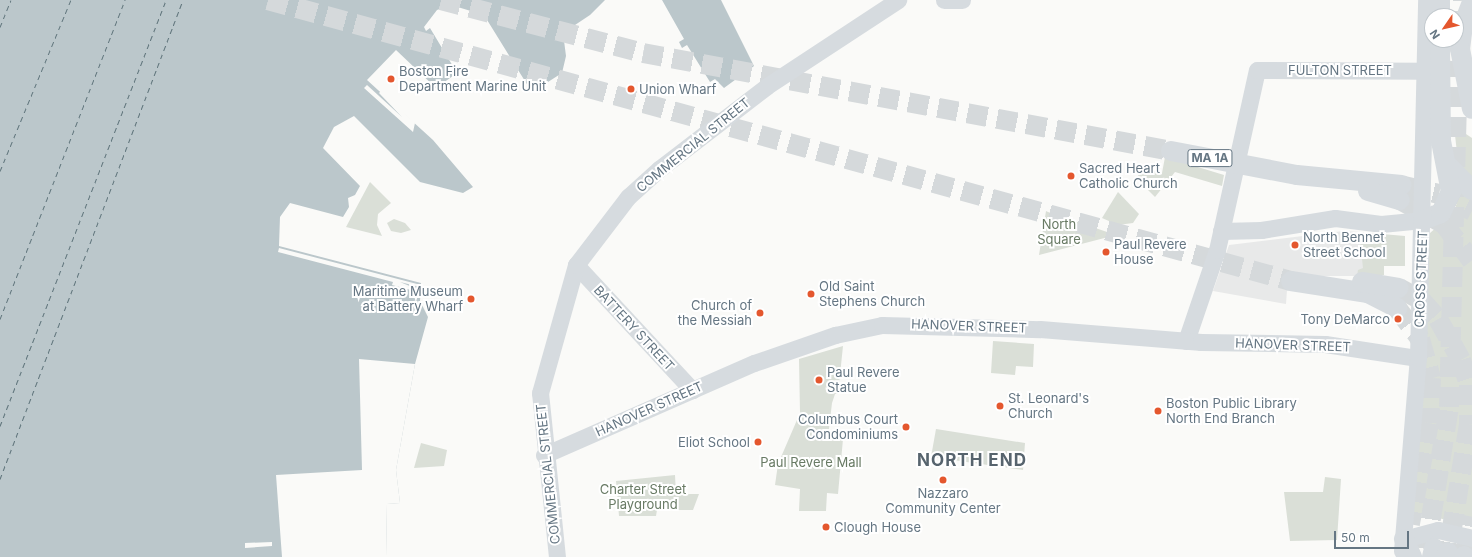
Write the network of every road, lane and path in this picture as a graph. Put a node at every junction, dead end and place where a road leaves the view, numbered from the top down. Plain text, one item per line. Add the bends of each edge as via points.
1 (898, 0) edge
2 (944, 0) edge
3 (962, 0) edge
4 (1426, 0) edge
5 (1472, 2) edge
6 (1440, 48) edge
7 (1424, 71) junction
8 (1472, 109) edge
9 (1171, 151) tunnel mouth
10 (1446, 164) junction
11 (1472, 190) tunnel mouth
12 (1401, 193) tunnel mouth
13 (1423, 220) junction
14 (1221, 231) junction
15 (576, 265) junction
16 (1291, 281) tunnel mouth
17 (1323, 285) junction
18 (1399, 288) tunnel mouth
19 (1397, 308) tunnel mouth
20 (1186, 341) junction
21 (1418, 358) junction
22 (692, 390) junction
23 (544, 455) junction
24 (1472, 538) edge
25 (1403, 548) edge
26 (557, 557) edge
27 (1412, 557) edge

1 - 15 main road, COMMERCIAL STREET via 767,86 659,169 628,197
2 - 3 main road
4 - 7 main road, CROSS STREET
5 - 8 highway via 1462,25 1460,49
6 - 10 highway via 1440,134
7 - 13 main road, CROSS STREET
7 - 14 main road, FULTON STREET via 1257,70
9 - 12 highway, MA 1A
10 - 11 highway
10 - 13 highway via 1451,183 1448,203 1437,217
13 - 14 main road via 1381,224 1335,218 1261,230
13 - 21 main road, CROSS STREET
14 - 20 main road
15 - 22 main road, BATTERY STREET
15 - 23 main road, COMMERCIAL STREET via 540,393
16 - 17 highway
17 - 18 highway via 1367,282
17 - 19 highway via 1374,294
20 - 21 main road, HANOVER STREET via 1325,344
20 - 22 main road, HANOVER STREET via 1040,329 882,325 785,351
21 - 25 main road, CROSS STREET
22 - 23 main road, HANOVER STREET
23 - 26 main road, COMMERCIAL STREET
24 - 25 main road via 1438,530
25 - 27 highway

